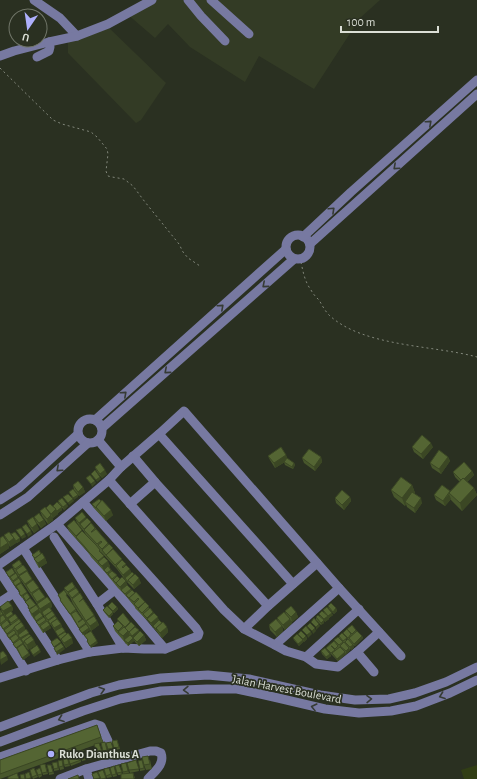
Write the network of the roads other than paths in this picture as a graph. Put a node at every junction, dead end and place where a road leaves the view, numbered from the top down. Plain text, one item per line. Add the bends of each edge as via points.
1 (34, 0) edge
2 (152, 0) edge
3 (188, 0) edge
4 (211, 0) edge
5 (249, 34) dead end
6 (77, 36) junction
7 (226, 41) dead end
8 (49, 42) junction
9 (0, 56) edge
10 (37, 57) dead end
11 (477, 80) edge
12 (477, 94) edge
13 (303, 237) junction
14 (310, 244) junction
15 (286, 249) junction
16 (297, 259) junction
17 (95, 420) junction
18 (102, 428) junction
19 (78, 434) junction
20 (159, 434) junction
21 (98, 440) junction
22 (88, 443) junction
23 (133, 456) junction
24 (121, 467) junction
25 (109, 480) junction
26 (155, 482) junction
27 (0, 500) edge
28 (83, 502) junction
29 (130, 504) junction
30 (0, 515) edge
31 (57, 524) junction
32 (54, 537) dead end
33 (23, 548) junction
34 (317, 563) junction
35 (0, 564) edge
36 (0, 572) edge
37 (293, 584) junction
38 (339, 588) junction
39 (116, 590) junction
40 (14, 593) junction
41 (0, 602) edge
42 (97, 604) junction
43 (268, 606) junction
44 (359, 609) junction
45 (0, 630) edge
46 (244, 630) junction
47 (379, 632) junction
48 (275, 645) junction
49 (123, 648) junction
50 (165, 649) junction
51 (90, 652) junction
52 (357, 652) junction
53 (401, 656) dead end
54 (306, 657) junction
55 (58, 660) junction
56 (477, 667) edge
57 (26, 671) junction
58 (374, 672) dead end
59 (0, 678) edge
60 (162, 678) junction
61 (477, 680) edge
62 (161, 691) junction
63 (389, 699) junction
64 (83, 711) junction
65 (391, 711) junction
66 (88, 726) junction
67 (0, 727) edge
68 (22, 733) junction
69 (108, 741) edge
70 (0, 742) edge
71 (27, 748) junction
72 (0, 757) edge
73 (86, 769) junction
74 (60, 779) edge
75 (89, 779) edge
76 (148, 779) edge

1 - 6 street via 60,18
2 - 6 street via 108,24
3 - 7 street
4 - 5 street
6 - 8 street
8 - 9 street
8 - 10 street via 49,50
13 -> 11 street
12 -> 14 street
13 - 14 street
13 - 15 street via 290,238 286,243
14 - 16 street via 310,251 306,256
15 - 16 street via 288,255
17 -> 15 street
16 -> 18 street
17 - 18 street
17 - 19 street via 88,419 82,422 78,427
18 - 21 street
19 - 22 street
19 - 27 street via 19,488
20 - 23 street
20 - 34 street via 184,411
20 - 37 street
21 - 22 street
21 - 24 street
22 -> 30 street via 28,497
23 - 24 street
23 - 26 street
24 - 25 street
25 - 28 street
25 - 29 street
26 - 29 street
26 - 43 street
28 - 31 street
28 - 50 street via 196,628 198,636
29 - 46 street
31 - 33 street
31 - 39 street
32 - 42 street
33 - 35 street
33 - 51 street
34 - 37 street
34 - 38 street
36 - 40 street
37 - 43 street
38 - 44 street
38 - 48 street
39 - 42 street
39 - 50 street
40 - 41 street
40 - 55 street
42 - 49 street
43 - 46 street
44 - 47 street
44 - 54 street
45 - 57 street
46 - 48 street
47 - 52 street
47 - 53 street
48 - 54 street
49 - 50 street
49 - 51 street
51 - 55 street
52 - 54 street via 338,667 316,664
52 - 58 street
55 - 57 street
56 - 63 street, Jalan Harvest Boulevard via 446,682
57 - 59 street
60 - 62 street
60 -> 63 street, Jalan Harvest Boulevard via 208,675 249,679 355,700
67 -> 60 street, Jalan Harvest Boulevard via 90,693
61 -> 65 street, Jalan Harvest Boulevard via 416,706
62 - 64 street, Jalan Harvest Boulevard via 120,699
65 -> 62 street, Jalan Harvest Boulevard via 343,712 237,689
63 - 65 street
64 - 66 street
64 -> 68 street, Jalan Harvest Boulevard
66 - 69 street via 101,726
66 - 71 street
68 - 70 street, Jalan Harvest Boulevard
68 - 71 street
71 - 72 street
73 - 74 street
73 - 75 street
73 - 76 street via 156,751 161,753 162,762

